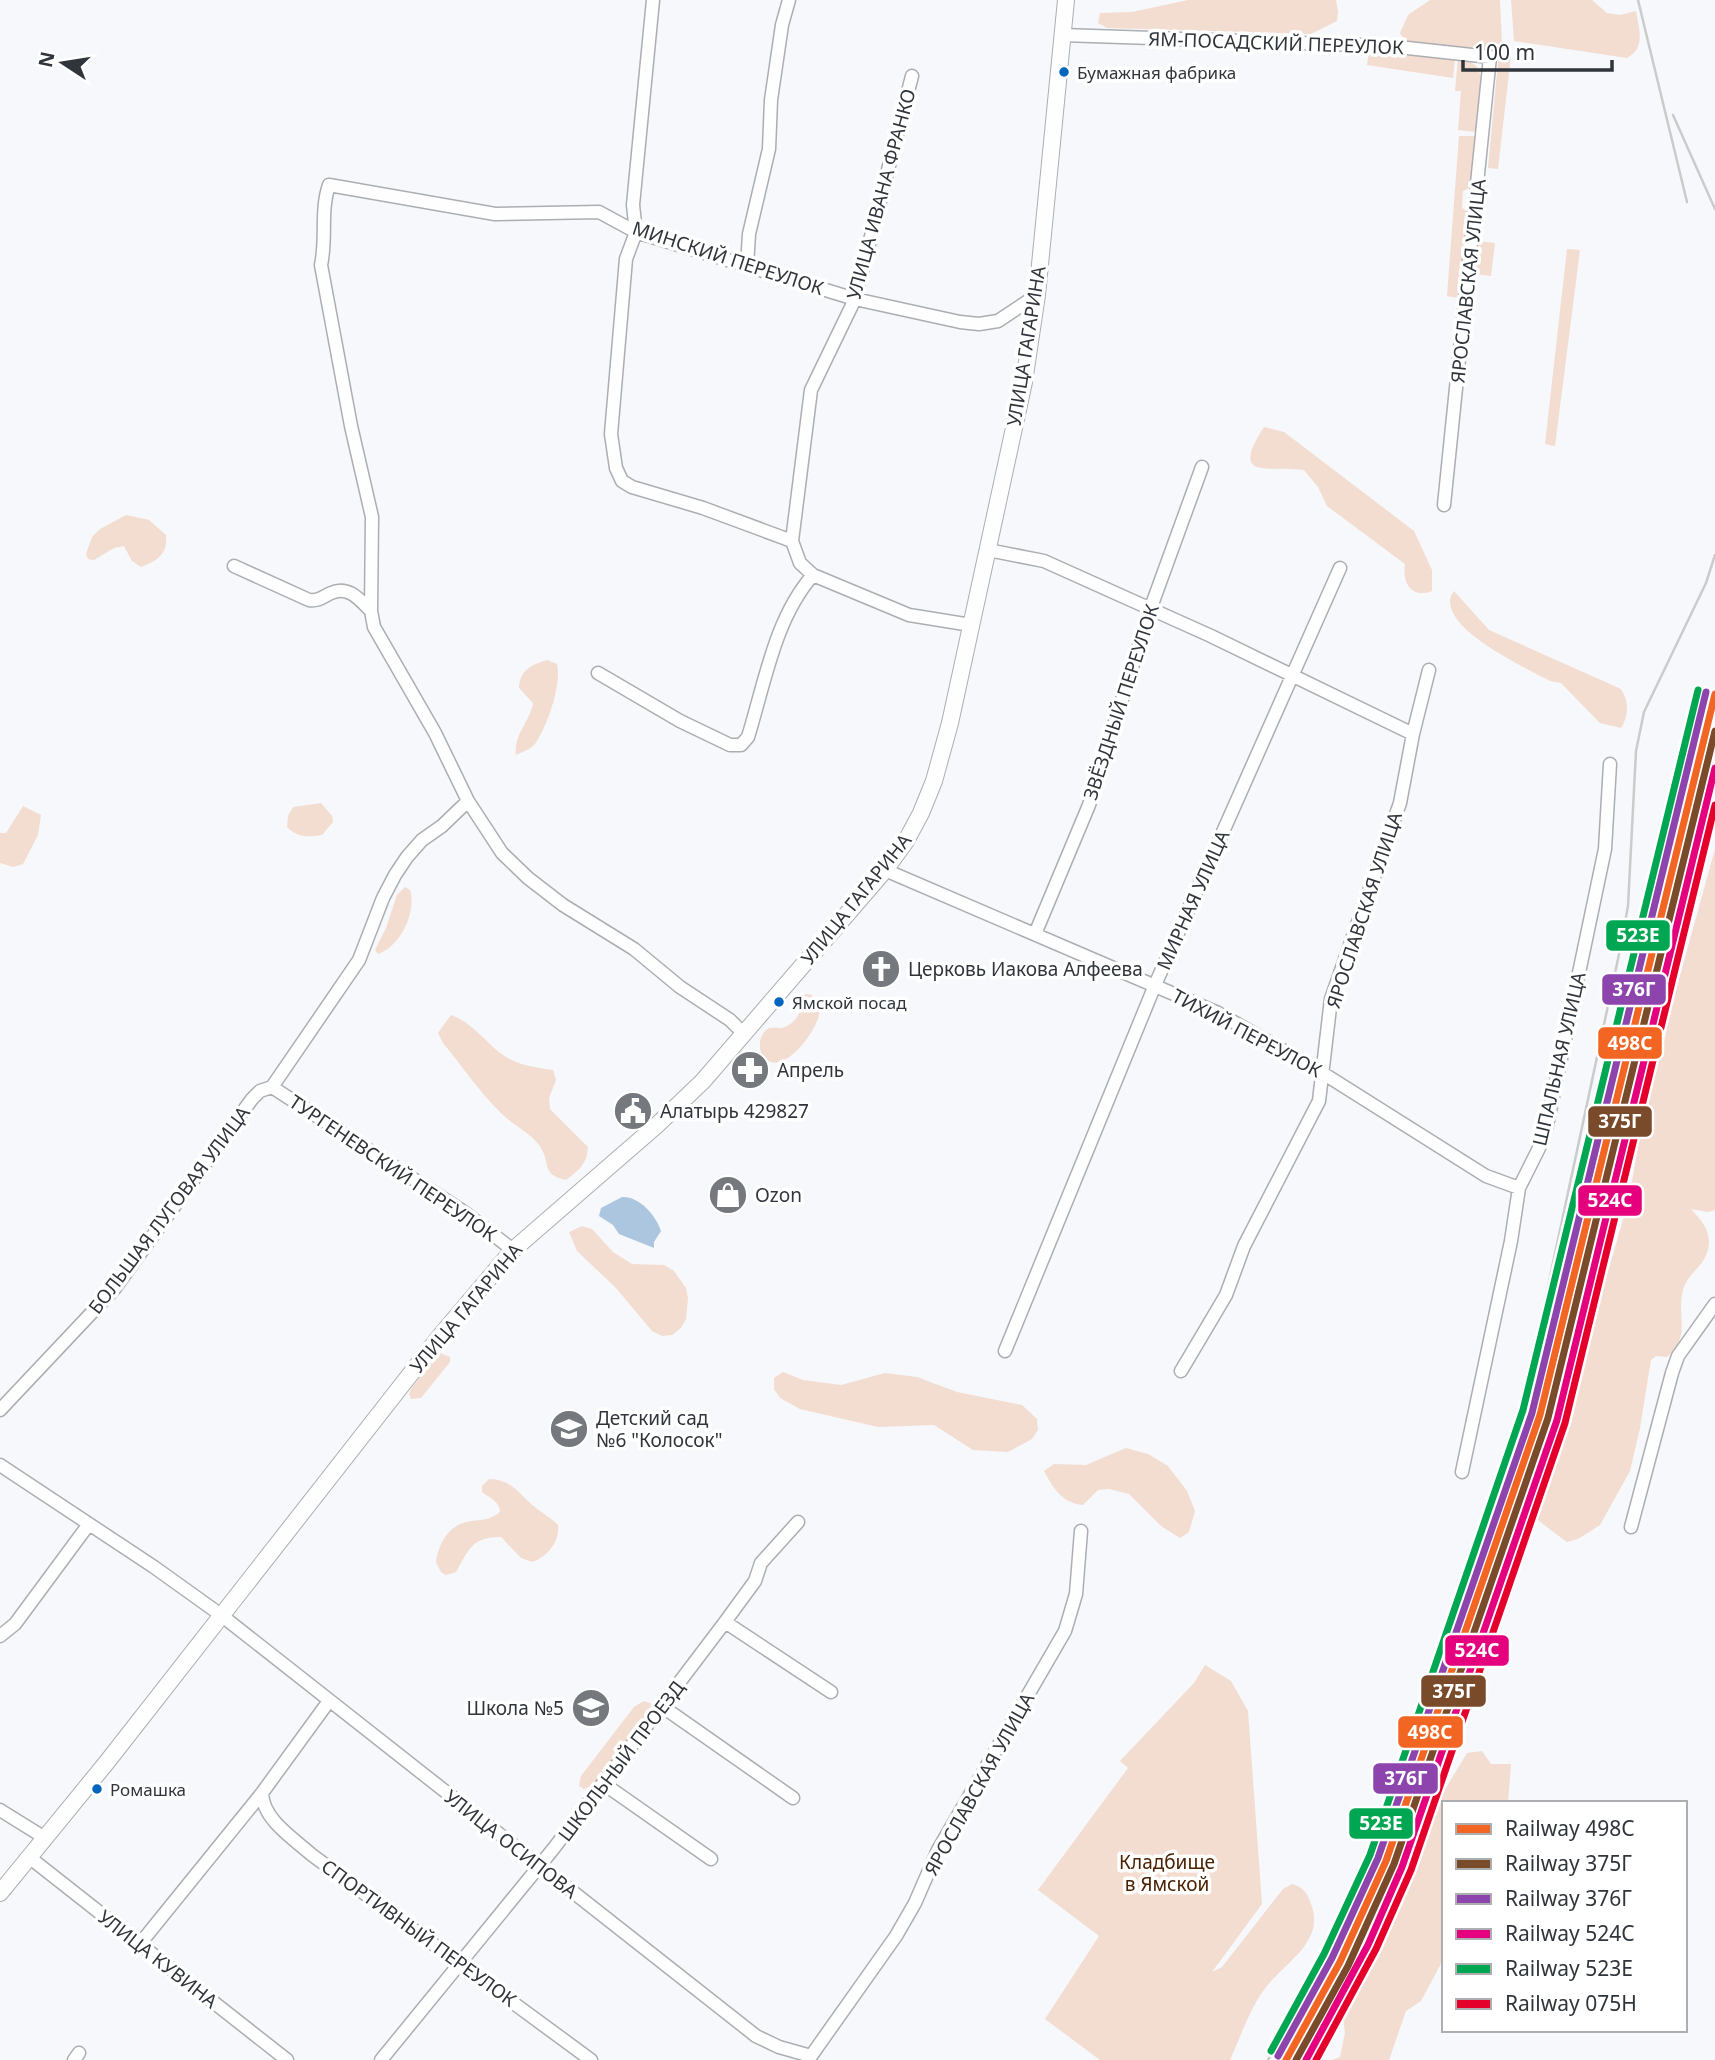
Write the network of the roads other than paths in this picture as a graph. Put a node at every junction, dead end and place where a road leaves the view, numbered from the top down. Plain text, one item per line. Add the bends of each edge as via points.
1 (653, 0) edge
2 (789, 0) edge
3 (1066, 0) edge
4 (1062, 35) junction
5 (1490, 57) joint
6 (912, 76) dead end
7 (636, 232) junction
8 (747, 266) junction
9 (1037, 295) junction
10 (855, 299) junction
11 (1202, 467) dead end
12 (1444, 505) dead end
13 (792, 541) junction
14 (988, 550) junction
15 (233, 566) dead end
16 (1340, 568) dead end
17 (813, 575) junction
18 (1150, 610) junction
19 (371, 611) junction
20 (971, 625) junction
21 (1429, 670) dead end
22 (598, 673) dead end
23 (1292, 676) junction
24 (1413, 734) junction
25 (1610, 765) dead end
26 (468, 801) junction
27 (885, 870) junction
28 (1035, 934) junction
29 (1155, 985) junction
30 (743, 1033) junction
31 (1321, 1072) junction
32 (272, 1087) junction
33 (1519, 1188) junction
34 (513, 1250) junction
35 (1715, 1304) edge
36 (1005, 1351) dead end
37 (1181, 1371) dead end
38 (0, 1410) edge
39 (0, 1465) edge
40 (1462, 1472) dead end
41 (798, 1522) dead end
42 (89, 1524) junction
43 (1630, 1527) dead end
44 (1081, 1531) dead end
45 (221, 1615) junction
46 (725, 1622) junction
47 (0, 1636) edge
48 (831, 1692) dead end
49 (329, 1701) junction
50 (663, 1707) junction
51 (604, 1784) junction
52 (262, 1793) junction
53 (793, 1798) dead end
54 (0, 1810) edge
55 (45, 1838) junction
56 (29, 1857) junction
57 (711, 1859) dead end
58 (538, 1866) junction
59 (0, 1893) edge
60 (139, 1945) junction
61 (461, 1963) junction
62 (811, 2056) joint
63 (287, 2060) edge
64 (381, 2060) edge
65 (591, 2060) edge

1 - 7 street via 633,205
2 - 8 street
3 - 4 main road, УЛИЦА ГАГАРИНА
4 - 5 street, ЯМ-ПОСАДСКИЙ ПЕРЕУЛОК via 1389,46
4 - 9 main road, УЛИЦА ГАГАРИНА
5 - 12 street, ЯРОСЛАВСКАЯ УЛИЦА
6 - 10 street, УЛИЦА ИВАНА ФРАНКО
7 - 8 street, МИНСКИЙ ПЕРЕУЛОК
7 - 13 street via 626,259 611,434 622,481
7 - 19 street, МИНСКИЙ ПЕРЕУЛОК via 599,212 495,214 329,185 321,265 372,517
8 - 10 street, МИНСКИЙ ПЕРЕУЛОК
9 - 10 street, МИНСКИЙ ПЕРЕУЛОК via 998,321 979,324
9 - 14 main road, УЛИЦА ГАГАРИНА via 1024,382
10 - 13 street, УЛИЦА ИВАНА ФРАНКО via 811,390
11 - 18 street, ЗВЁЗДНЫЙ ПЕРЕУЛОК
13 - 17 street via 800,563
14 - 18 street via 1044,561
14 - 20 main road, УЛИЦА ГАГАРИНА
15 - 19 street via 309,600 320,601 343,591 354,594
16 - 23 street, МИРНАЯ УЛИЦА
17 - 20 street via 909,615
17 - 22 street via 783,621 748,737 741,745 730,745 680,721
18 - 23 street
18 - 28 street, ЗВЁЗДНЫЙ ПЕРЕУЛОК via 1089,805
19 - 26 street via 383,645 435,733
20 - 27 main road, УЛИЦА ГАГАРИНА via 934,780 906,841
21 - 24 street, ЯРОСЛАВСКАЯ УЛИЦА
23 - 24 street
23 - 29 street, МИРНАЯ УЛИЦА
24 - 31 street, ЯРОСЛАВСКАЯ УЛИЦА via 1400,803 1331,999
25 - 33 street, ШПАЛЬНАЯ УЛИЦА via 1605,849 1547,1125
26 - 30 street via 502,853 528,878 634,949
26 - 32 street, БОЛЬШАЯ ЛУГОВАЯ УЛИЦА via 422,840 401,866 359,960
27 - 28 street, ТИХИЙ ПЕРЕУЛОК
27 - 30 main road, УЛИЦА ГАГАРИНА
28 - 29 street, ТИХИЙ ПЕРЕУЛОК
29 - 31 street, ТИХИЙ ПЕРЕУЛОК via 1218,1013
29 - 36 street, МИРНАЯ УЛИЦА
30 - 34 main road, УЛИЦА ГАГАРИНА via 694,1090
31 - 33 street, ТИХИЙ ПЕРЕУЛОК via 1486,1176
31 - 37 street, ЯРОСЛАВСКАЯ УЛИЦА via 1319,1101 1244,1246 1226,1295
32 - 34 street, ТУРГЕНЕВСКИЙ ПЕРЕУЛОК via 464,1212
32 - 38 street, БОЛЬШАЯ ЛУГОВАЯ УЛИЦА via 253,1099 115,1288
33 - 40 street, ШПАЛЬНАЯ УЛИЦА
34 - 45 main road, УЛИЦА ГАГАРИНА
35 - 43 street via 1678,1356
39 - 42 street, УЛИЦА ОСИПОВА
41 - 46 street, ШКОЛЬНЫЙ ПРОЕЗД via 761,1563 755,1581
42 - 45 street, УЛИЦА ОСИПОВА
42 - 47 street via 15,1624
44 - 62 street, ЯРОСЛАВСКАЯ УЛИЦА via 1076,1594 1065,1631 938,1850 896,1936
45 - 49 street, УЛИЦА ОСИПОВА
45 - 55 main road, УЛИЦА ГАГАРИНА
46 - 48 street
46 - 50 street, ШКОЛЬНЫЙ ПРОЕЗД
49 - 52 street
49 - 58 street, УЛИЦА ОСИПОВА
50 - 51 street, ШКОЛЬНЫЙ ПРОЕЗД
50 - 53 street
51 - 57 street
51 - 58 street, ШКОЛЬНЫЙ ПРОЕЗД
52 - 60 street
52 - 61 street, СПОРТИВНЫЙ ПЕРЕУЛОК via 265,1810 273,1820 312,1855
54 - 55 street
55 - 56 main road, УЛИЦА ГАГАРИНА
56 - 59 main road, УЛИЦА ГАГАРИНА
56 - 60 street, УЛИЦА КУВИНА
58 - 61 street, ШКОЛЬНЫЙ ПРОЕЗД
58 - 62 street, УЛИЦА ОСИПОВА via 755,2036
60 - 63 street, УЛИЦА КУВИНА
61 - 64 street, ШКОЛЬНЫЙ ПРОЕЗД
61 - 65 street, СПОРТИВНЫЙ ПЕРЕУЛОК

